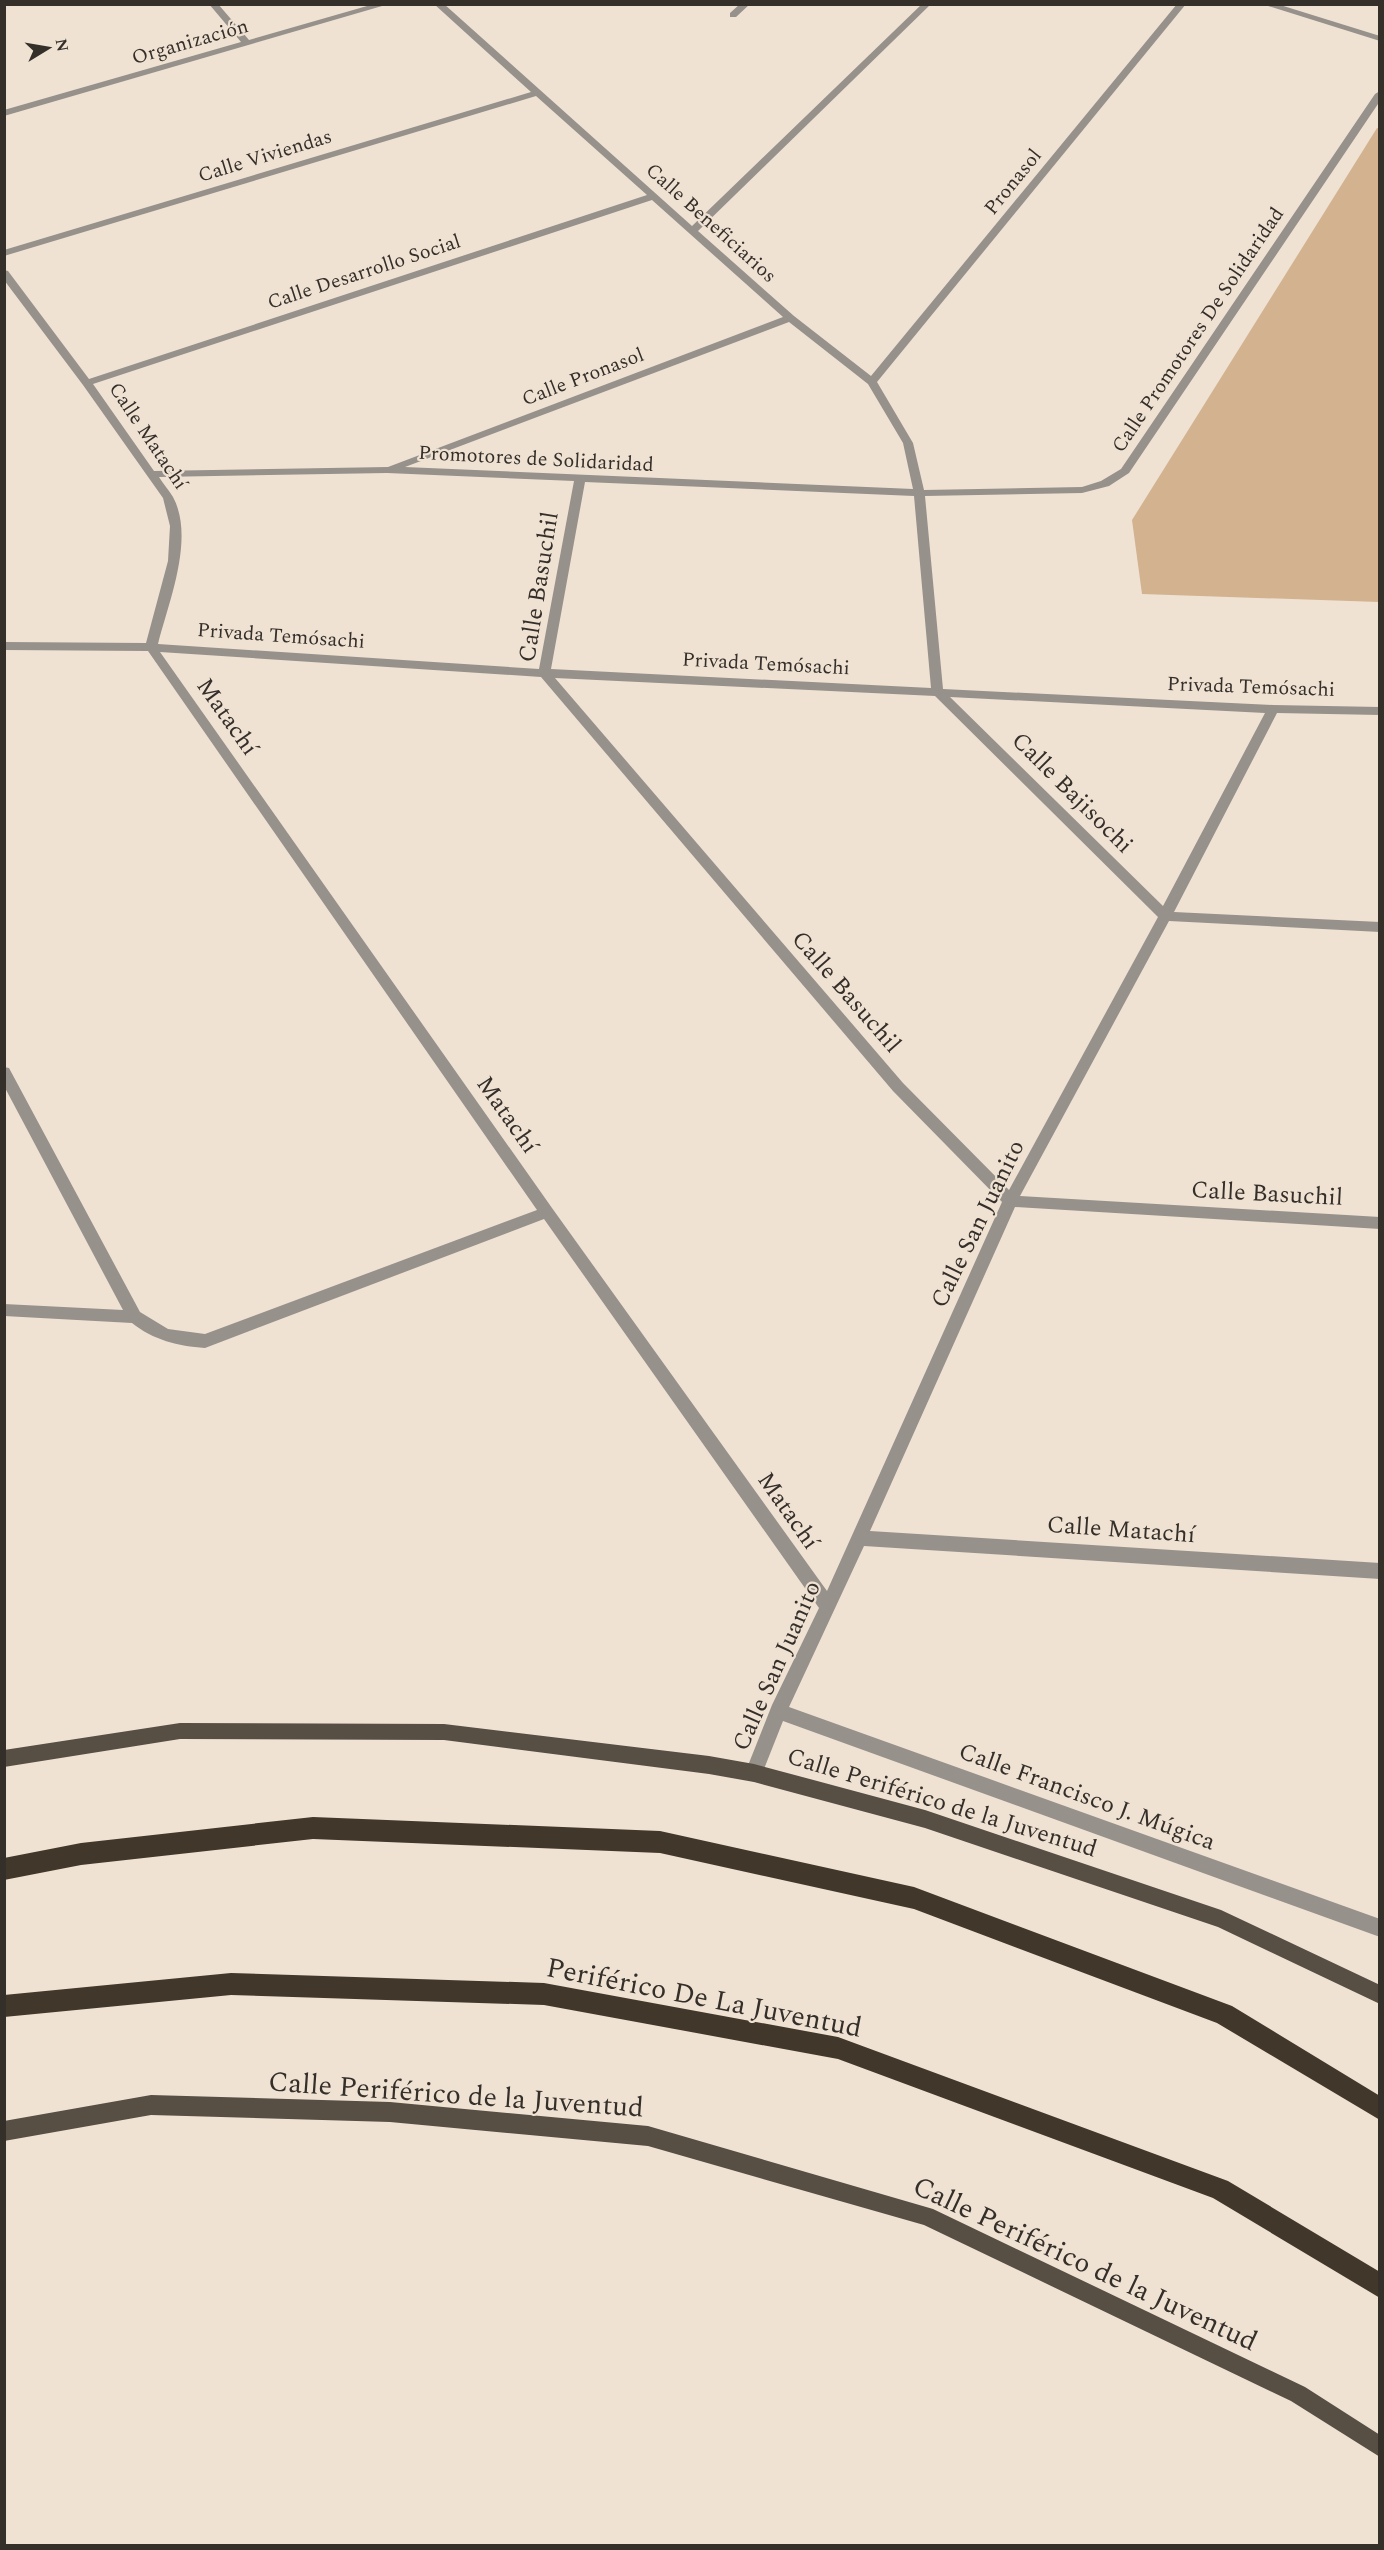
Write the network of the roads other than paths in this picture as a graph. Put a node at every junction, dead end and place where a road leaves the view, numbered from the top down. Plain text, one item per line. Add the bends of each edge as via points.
1 (213, 4) edge
2 (386, 4) edge
3 (438, 4) edge
4 (746, 4) edge
5 (927, 4) edge
6 (1182, 4) edge
7 (1266, 4) edge
8 (733, 15) dead end
9 (1380, 39) edge
10 (247, 44) junction
11 (537, 93) junction
12 (1380, 94) edge
13 (4, 114) edge
14 (653, 196) junction
15 (692, 231) junction
16 (4, 253) edge
17 (4, 273) edge
18 (790, 318) junction
19 (872, 382) junction
20 (87, 383) junction
21 (387, 470) junction
22 (153, 474) junction
23 (580, 479) junction
24 (919, 493) junction
25 (4, 646) edge
26 (151, 648) junction
27 (544, 673) junction
28 (937, 691) junction
29 (1273, 709) junction
30 (1380, 711) edge
31 (1165, 916) junction
32 (1380, 927) edge
33 (4, 1072) edge
34 (1010, 1201) junction
35 (547, 1212) junction
36 (1380, 1223) edge
37 (4, 1310) edge
38 (135, 1317) junction
39 (859, 1538) junction
40 (1380, 1571) edge
41 (828, 1607) junction
42 (778, 1711) junction
43 (4, 1759) edge
44 (754, 1773) junction
45 (4, 1869) edge
46 (1380, 1928) edge
47 (1380, 1995) edge
48 (4, 2006) edge
49 (1380, 2109) edge
50 (4, 2131) edge
51 (1380, 2286) edge
52 (1380, 2447) edge

1 - 10 street
2 - 10 street, Organización
3 - 11 street, Calle Beneficiarios
4 - 8 street
5 - 15 street
6 - 19 street, Pronasol
7 - 9 street
10 - 13 street, Organización
11 - 14 street, Calle Beneficiarios
11 - 16 street, Calle Viviendas
12 - 24 street, Calle Promotores De Solidaridad via 1125,471 1112,481 1082,490
14 - 15 street, Calle Beneficiarios
14 - 20 street, Calle Desarrollo Social
15 - 18 street, Calle Beneficiarios
17 - 20 street, Calle Matachí
18 - 19 street, Calle Beneficiarios
18 - 21 street, Calle Pronasol
19 - 24 street, Calle Beneficiarios via 908,443
20 - 22 street, Calle Matachí
21 - 22 street, Promotores de Solidaridad
21 - 23 street, Promotores de Solidaridad
22 - 26 street, Calle Matachí via 168,498 176,526 174,561
23 - 24 street, Promotores de Solidaridad
23 - 27 street, Calle Basuchil
24 - 28 street
25 - 26 street, Privada Temósachi
26 - 27 street, Privada Temósachi
26 - 35 street, Matachí
27 - 28 street, Privada Temósachi
27 - 34 street, Calle Basuchil via 898,1087
28 - 29 street, Privada Temósachi
28 - 31 street, Calle Bajisochi
29 - 30 street, Privada Temósachi
29 - 31 street, Calle San Juanito
31 - 32 street
31 - 34 street, Calle San Juanito
33 - 38 street
34 - 36 street, Calle Basuchil
34 - 39 street, Calle San Juanito
35 - 38 street via 205,1341 164,1336
35 - 41 street, Matachí
37 - 38 street
39 - 40 street, Calle Matachí
39 - 41 street, Calle San Juanito
41 - 42 street, Calle San Juanito
42 - 44 street, Calle San Juanito
42 - 46 street, Calle Francisco J. Múgica
43 - 44 main road, Calle Periférico de la Juventud via 180,1731 444,1732
44 - 47 main road, Calle Periférico de la Juventud via 925,1819 1221,1919
45 - 49 highway via 81,1854 313,1828 660,1842 925,1902 1224,2014
48 - 51 highway, Periférico De La Juventud via 231,1984 544,1994 838,2048 1220,2189
50 - 52 main road, Calle Periférico de la Juventud via 151,2105 390,2112 648,2136 926,2216 1298,2394

